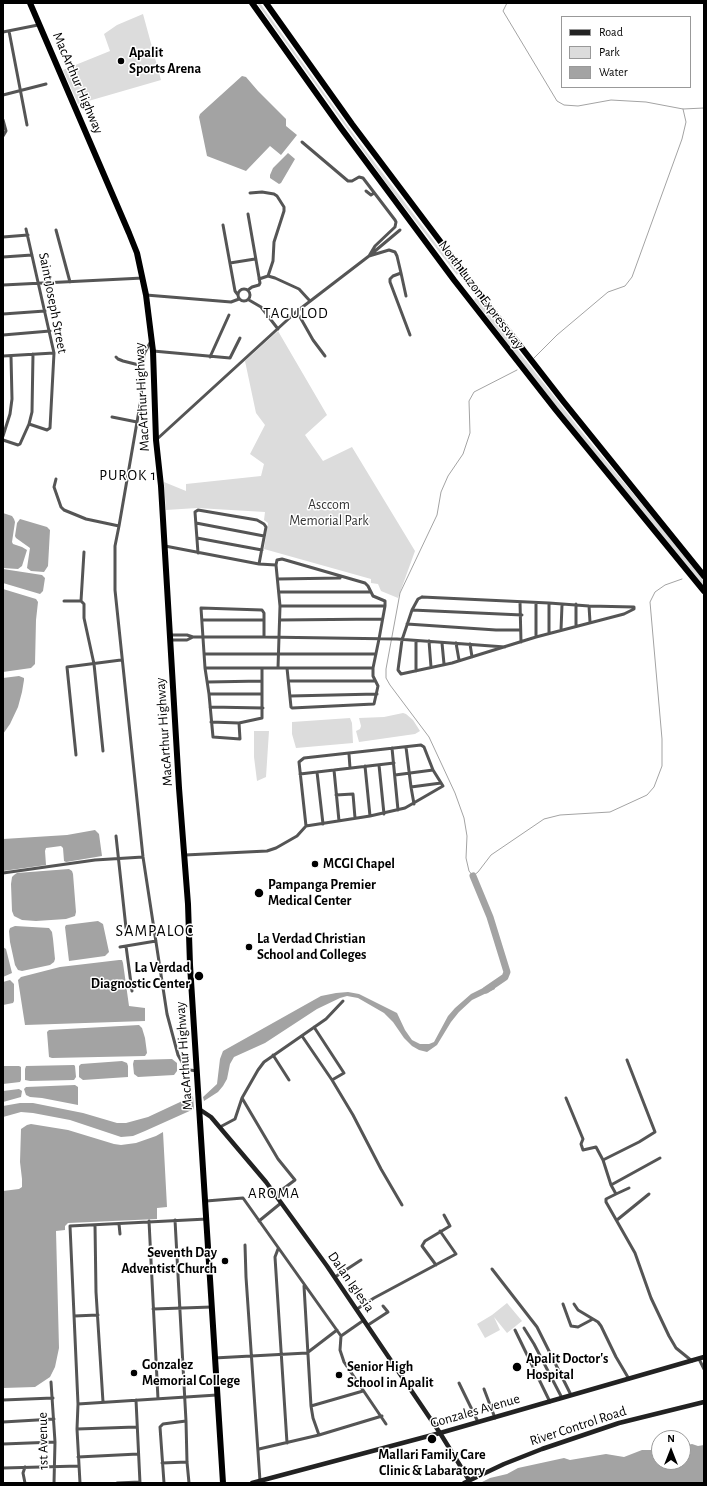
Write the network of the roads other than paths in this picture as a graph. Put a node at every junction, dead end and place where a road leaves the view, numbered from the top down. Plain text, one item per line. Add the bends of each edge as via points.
1 (30, 3) edge
2 (252, 3) edge
3 (266, 3) edge
4 (39, 24) junction
5 (9, 31) junction
6 (3, 32) edge
7 (46, 84) dead end
8 (20, 90) junction
9 (3, 95) edge
10 (3, 120) edge
11 (27, 125) dead end
12 (3, 136) edge
13 (302, 142) dead end
14 (366, 191) dead end
15 (250, 193) dead end
16 (374, 193) junction
17 (248, 214) dead end
18 (223, 226) dead end
19 (26, 229) dead end
20 (56, 230) dead end
21 (400, 230) dead end
22 (28, 236) junction
23 (3, 237) edge
24 (32, 256) junction
25 (369, 256) junction
26 (3, 257) edge
27 (256, 259) junction
28 (230, 263) junction
29 (400, 273) junction
30 (268, 276) junction
31 (143, 278) junction
32 (259, 279) junction
33 (70, 282) junction
34 (38, 283) junction
35 (3, 285) edge
36 (248, 290) junction
37 (146, 295) junction
38 (406, 296) dead end
39 (238, 297) junction
40 (249, 300) junction
41 (310, 301) junction
42 (46, 311) junction
43 (296, 312) junction
44 (3, 314) edge
45 (229, 315) dead end
46 (278, 329) junction
47 (50, 331) junction
48 (3, 335) edge
49 (410, 335) dead end
50 (240, 338) dead end
51 (151, 341) junction
52 (153, 351) junction
53 (54, 353) junction
54 (33, 354) junction
55 (3, 356) edge
56 (11, 356) junction
57 (325, 356) dead end
58 (116, 357) dead end
59 (210, 357) junction
60 (143, 366) junction
61 (112, 417) dead end
62 (137, 422) junction
63 (29, 424) junction
64 (3, 436) edge
65 (3, 440) edge
66 (156, 440) junction
67 (56, 479) dead end
68 (196, 523) junction
69 (119, 526) junction
70 (264, 536) junction
71 (197, 538) junction
72 (165, 546) junction
73 (262, 550) junction
74 (84, 552) dead end
75 (198, 553) junction
76 (259, 564) junction
77 (276, 565) junction
78 (704, 576) edge
79 (342, 578) junction
80 (278, 579) junction
81 (704, 591) edge
82 (279, 592) junction
83 (370, 592) junction
84 (64, 601) dead end
85 (81, 601) junction
86 (520, 602) junction
87 (536, 603) junction
88 (549, 603) junction
89 (576, 604) junction
90 (562, 605) junction
91 (280, 606) junction
92 (385, 606) junction
93 (589, 606) junction
94 (412, 610) junction
95 (522, 616) junction
96 (382, 619) junction
97 (202, 620) junction
98 (264, 620) junction
99 (280, 620) junction
100 (590, 622) junction
101 (408, 624) junction
102 (576, 626) junction
103 (520, 630) junction
104 (561, 630) junction
105 (549, 633) junction
106 (203, 637) junction
107 (264, 637) junction
108 (279, 637) junction
109 (536, 637) junction
110 (170, 638) junction
111 (380, 638) junction
112 (402, 640) junction
113 (416, 641) junction
114 (429, 642) junction
115 (442, 642) junction
116 (521, 642) junction
117 (456, 643) junction
118 (470, 644) junction
119 (506, 647) junction
120 (204, 654) junction
121 (279, 654) junction
122 (376, 654) junction
123 (472, 657) junction
124 (121, 660) junction
125 (459, 660) junction
126 (94, 664) junction
127 (444, 664) junction
128 (431, 667) junction
129 (205, 668) junction
130 (262, 668) junction
131 (278, 668) junction
132 (287, 668) junction
133 (373, 668) junction
134 (416, 671) junction
135 (262, 681) junction
136 (289, 681) junction
137 (375, 681) junction
138 (208, 682) junction
139 (209, 694) junction
140 (262, 694) junction
141 (377, 694) junction
142 (290, 696) junction
143 (210, 707) junction
144 (262, 708) junction
145 (211, 722) junction
146 (239, 722) junction
147 (406, 747) junction
148 (392, 748) junction
149 (103, 751) dead end
150 (76, 754) dead end
151 (349, 754) junction
152 (394, 763) junction
153 (379, 765) junction
154 (365, 766) junction
155 (350, 768) junction
156 (334, 770) junction
157 (433, 770) junction
158 (317, 772) junction
159 (300, 774) junction
160 (409, 774) junction
161 (395, 775) junction
162 (441, 783) junction
163 (410, 787) junction
164 (336, 795) junction
165 (414, 804) junction
166 (398, 810) junction
167 (384, 814) junction
168 (370, 816) junction
169 (355, 818) junction
170 (339, 821) junction
171 (323, 824) junction
172 (306, 826) junction
173 (116, 836) dead end
174 (184, 855) junction
175 (143, 857) junction
176 (118, 859) junction
177 (3, 873) edge
178 (126, 928) dead end
179 (156, 941) junction
180 (126, 946) junction
181 (120, 947) dead end
182 (132, 991) dead end
183 (343, 1001) dead end
184 (314, 1027) junction
185 (302, 1036) junction
186 (273, 1055) junction
187 (627, 1060) dead end
188 (197, 1071) junction
189 (289, 1080) dead end
190 (332, 1080) junction
191 (242, 1098) junction
192 (566, 1098) dead end
193 (199, 1107) junction
194 (220, 1127) junction
195 (660, 1158) dead end
196 (603, 1160) junction
197 (611, 1184) junction
198 (629, 1188) dead end
199 (616, 1194) junction
200 (649, 1194) dead end
201 (275, 1195) junction
202 (206, 1201) junction
203 (281, 1203) junction
204 (402, 1205) dead end
205 (444, 1215) dead end
206 (207, 1219) junction
207 (175, 1220) junction
208 (617, 1220) junction
209 (149, 1221) junction
210 (259, 1221) junction
211 (119, 1224) junction
212 (95, 1225) junction
213 (440, 1231) junction
214 (120, 1234) dead end
215 (245, 1245) dead end
216 (278, 1249) junction
217 (361, 1260) dead end
218 (436, 1265) junction
219 (492, 1270) dead end
220 (335, 1278) junction
221 (304, 1285) junction
222 (563, 1304) dead end
223 (574, 1304) dead end
224 (383, 1306) dead end
225 (212, 1307) junction
226 (179, 1308) junction
227 (153, 1309) junction
228 (357, 1309) junction
229 (98, 1315) junction
230 (74, 1316) junction
231 (364, 1319) junction
232 (593, 1319) junction
233 (368, 1325) junction
234 (524, 1328) dead end
235 (337, 1330) junction
236 (515, 1330) dead end
237 (341, 1336) junction
238 (307, 1353) junction
239 (280, 1354) junction
240 (252, 1356) junction
241 (214, 1358) junction
242 (702, 1358) edge
243 (692, 1361) junction
244 (704, 1368) edge
245 (629, 1379) junction
246 (51, 1382) dead end
247 (459, 1383) dead end
248 (484, 1389) dead end
249 (363, 1391) junction
250 (217, 1395) junction
251 (184, 1396) junction
252 (571, 1396) junction
253 (53, 1398) junction
254 (562, 1398) junction
255 (158, 1399) junction
256 (3, 1400) edge
257 (136, 1400) junction
258 (103, 1402) junction
259 (550, 1402) junction
260 (704, 1402) edge
261 (78, 1404) junction
262 (311, 1406) junction
263 (382, 1416) junction
264 (495, 1418) junction
265 (54, 1419) junction
266 (3, 1422) edge
267 (186, 1422) junction
268 (478, 1422) junction
269 (386, 1424) dead end
270 (136, 1427) junction
271 (77, 1429) junction
272 (440, 1433) junction
273 (319, 1435) junction
274 (55, 1442) junction
275 (287, 1443) junction
276 (3, 1444) edge
277 (259, 1449) junction
278 (138, 1454) junction
279 (78, 1458) junction
280 (187, 1462) junction
281 (162, 1464) junction
282 (54, 1466) junction
283 (79, 1466) junction
284 (25, 1467) junction
285 (3, 1468) edge
286 (470, 1480) junction
287 (260, 1481) junction
288 (140, 1482) edge
289 (25, 1483) edge
290 (54, 1483) edge
291 (80, 1483) edge
292 (117, 1483) edge
293 (164, 1483) edge
294 (189, 1483) edge
295 (223, 1483) edge
296 (252, 1483) edge
297 (464, 1483) edge

1 - 4 highway, MacArthur Highway
2 - 81 highway, North Luzon Expressway via 454,280 559,415
3 - 78 highway, North Luzon Expressway via 505,327
4 - 5 street
4 - 31 highway, MacArthur Highway via 129,233
5 - 6 street
5 - 8 street
7 - 8 street
8 - 9 street
8 - 11 street
10 - 12 street via 6,132
13 - 16 street via 348,181 363,178
14 - 16 street via 371,196
15 - 30 street via 274,194 284,207
16 - 25 street via 396,222 395,227 372,249
17 - 27 street
18 - 28 street
19 - 22 street, Saint Joseph Street
20 - 33 street
21 - 25 street
22 - 23 street
22 - 24 street, Saint Joseph Street
24 - 26 street
24 - 34 street, Saint Joseph Street
25 - 29 street via 392,251 397,256
25 - 41 street
27 - 28 street
27 - 32 street
28 - 39 street via 235,293
29 - 38 street
29 - 49 street via 393,276 390,282
30 - 32 street
30 - 41 street via 299,289
31 - 33 street
31 - 37 highway, MacArthur Highway
32 - 36 street via 259,285
33 - 34 street
34 - 35 street
34 - 42 street, Saint Joseph Street
36 - 39 street via 240,290
36 - 40 street via 251,294
37 - 39 street via 231,302
37 - 51 highway, MacArthur Highway
39 - 40 street via 245,302
40 - 46 street via 261,307
41 - 43 street
42 - 44 street
42 - 47 street, Saint Joseph Street
43 - 46 street
43 - 57 street
45 - 59 street
46 - 66 street
47 - 48 street
47 - 53 street, Saint Joseph Street
50 - 59 street via 230,358
51 - 52 highway, MacArthur Highway
51 - 60 street via 144,354
52 - 59 street
52 - 66 highway, MacArthur Highway
53 - 54 street
53 - 63 street, Saint Joseph Street via 50,429
54 - 56 street
54 - 63 street via 32,412
55 - 56 street
56 - 64 street via 12,399
58 - 60 street
60 - 62 street
61 - 62 street
62 - 69 street
63 - 65 street via 20,444
66 - 72 highway, MacArthur Highway
67 - 69 street via 54,487 64,510 86,519
68 - 70 street
68 - 70 street via 195,512 198,510 257,520 266,525
68 - 71 street
69 - 124 street via 114,568
70 - 73 street
71 - 73 street
71 - 75 street
72 - 75 street
72 - 110 highway, MacArthur Highway
73 - 76 street
74 - 85 street
75 - 76 street
76 - 77 street
77 - 79 street via 277,560 282,559
77 - 80 street
79 - 80 street
79 - 83 street via 365,583
80 - 82 street
82 - 83 street
82 - 91 street
83 - 92 street via 374,597 385,601
84 - 85 street
85 - 126 street via 84,604 84,618
86 - 87 street
86 - 94 street via 422,597
86 - 95 street
87 - 88 street
87 - 109 street
88 - 90 street
88 - 105 street
89 - 90 street
89 - 93 street
89 - 102 street
90 - 104 street
91 - 92 street
91 - 99 street
92 - 96 street
93 - 100 street
93 - 100 street via 634,607 624,614
94 - 95 street
94 - 101 street
95 - 103 street
96 - 99 street
96 - 111 street
97 - 98 street
97 - 98 street via 203,607 262,610
97 - 106 street
98 - 107 street
99 - 108 street
100 - 102 street
101 - 103 street
101 - 112 street
102 - 104 street
103 - 116 street
104 - 105 street
105 - 109 street
106 - 107 street
106 - 110 street via 187,640
106 - 120 street
107 - 108 street
108 - 111 street
108 - 121 street
109 - 116 street
110 - 174 highway, MacArthur Highway
111 - 112 street
111 - 122 street
112 - 113 street
112 - 134 street via 398,670 401,674
113 - 114 street
113 - 134 street
114 - 115 street
114 - 128 street
115 - 117 street
115 - 127 street
116 - 119 street
117 - 118 street
117 - 125 street
118 - 119 street
118 - 123 street
119 - 123 street
120 - 121 street
120 - 129 street
121 - 122 street
121 - 131 street
122 - 133 street
123 - 125 street
124 - 126 street
124 - 175 street
125 - 127 street
126 - 149 street
126 - 150 street via 67,667
127 - 128 street
128 - 134 street
129 - 130 street
129 - 138 street
130 - 131 street
130 - 135 street
131 - 132 street
132 - 133 street
132 - 136 street
133 - 137 street
135 - 138 street
135 - 140 street
136 - 137 street
136 - 142 street
137 - 141 street via 378,686
138 - 139 street
139 - 140 street
139 - 143 street
140 - 144 street
141 - 142 street
141 - 142 street via 372,705 295,708 291,707
143 - 144 street
143 - 145 street
144 - 146 street via 261,719
145 - 146 street
145 - 146 street via 213,737 238,740 241,737
147 - 148 street
147 - 157 street via 423,746
147 - 160 street
148 - 151 street
148 - 152 street
151 - 155 street
151 - 159 street via 304,758 299,762
152 - 153 street
152 - 161 street
153 - 154 street
153 - 167 street
154 - 155 street
154 - 168 street
155 - 156 street
156 - 158 street
156 - 164 street
157 - 160 street
157 - 162 street
158 - 159 street
158 - 171 street
159 - 172 street
160 - 161 street
160 - 163 street
161 - 166 street
162 - 163 street
162 - 165 street via 443,786
163 - 165 street
164 - 169 street via 353,794
164 - 170 street
165 - 166 street
166 - 167 street
167 - 168 street
168 - 169 street
169 - 170 street
170 - 171 street
171 - 172 street
172 - 174 street via 297,836 268,851
173 - 176 street
174 - 188 highway, MacArthur Highway
175 - 176 street
175 - 179 street
176 - 177 street via 75,862
176 - 178 street
179 - 180 street
179 - 188 street via 167,1014 178,1055 184,1066
180 - 181 street
180 - 182 street
183 - 184 street via 326,1019
184 - 185 street
184 - 190 street via 344,1073
185 - 186 street
185 - 190 street
186 - 189 street
186 - 191 street via 258,1070
187 - 196 street via 655,1132
188 - 193 highway, MacArthur Highway
190 - 204 street via 354,1115
191 - 194 street via 234,1119
191 - 201 street via 278,1159 295,1180
192 - 196 street via 584,1139 581,1145 584,1150 596,1147
193 - 194 street, Dalan Iglesia
193 - 202 highway, MacArthur Highway
194 - 201 street, Dalan Iglesia
195 - 197 street
196 - 197 street
197 - 199 street
198 - 199 street
199 - 208 street via 606,1199 606,1202
200 - 208 street
201 - 203 street, Dalan Iglesia
202 - 206 highway, MacArthur Highway
202 - 210 street via 243,1198
203 - 210 street
203 - 220 street, Dalan Iglesia
205 - 213 street via 450,1226
206 - 207 street
206 - 225 highway, MacArthur Highway
207 - 209 street
207 - 226 street
208 - 243 street via 635,1253 652,1298 676,1348
209 - 211 street
209 - 227 street
210 - 216 street
211 - 212 street
211 - 214 street
212 - 229 street
212 - 230 street via 70,1226
213 - 218 street via 422,1246
213 - 218 street via 456,1254
215 - 240 street
216 - 221 street
216 - 239 street via 275,1257
217 - 220 street
218 - 228 street
219 - 252 street via 537,1327
220 - 228 street, Dalan Iglesia
221 - 235 street
221 - 238 street
222 - 232 street via 571,1326 578,1327
223 - 232 street via 578,1310
224 - 233 street via 388,1312
225 - 226 street
225 - 241 highway, MacArthur Highway
226 - 227 street
226 - 251 street
227 - 255 street
228 - 231 street, Dalan Iglesia
229 - 230 street
229 - 258 street
230 - 261 street
231 - 233 street, Dalan Iglesia
231 - 237 street
232 - 245 street via 601,1326
233 - 272 street, Dalan Iglesia
234 - 254 street
235 - 237 street
235 - 238 street
236 - 259 street
237 - 249 street via 341,1356
238 - 239 street
238 - 262 street
239 - 240 street
239 - 275 street
240 - 241 street
240 - 277 street
241 - 250 highway, MacArthur Highway
242 - 243 street, Gonzales Avenue
242 - 244 street
243 - 245 street, Gonzales Avenue
245 - 252 street, Gonzales Avenue
246 - 253 street, 1st Avenue
247 - 268 street
248 - 264 street
249 - 262 street
249 - 263 street
250 - 251 street
250 - 295 highway, MacArthur Highway
251 - 255 street
251 - 267 street
252 - 254 street, Gonzales Avenue
253 - 256 street
253 - 265 street, 1st Avenue
254 - 259 street, Gonzales Avenue
255 - 257 street
257 - 258 street
257 - 270 street
258 - 261 street
259 - 264 street, Gonzales Avenue
260 - 286 street, River Control Road via 619,1423 570,1439
261 - 271 street
262 - 273 street
263 - 269 street
263 - 273 street
264 - 268 street, Gonzales Avenue
265 - 266 street
265 - 274 street, 1st Avenue
267 - 280 street
267 - 281 street via 161,1425
268 - 272 street, Gonzales Avenue
270 - 271 street
270 - 278 street
271 - 279 street
272 - 286 street, Dalan Iglesia
272 - 287 street, Gonzales Avenue
273 - 275 street
274 - 276 street
274 - 282 street, 1st Avenue
275 - 277 street
277 - 287 street
278 - 279 street
278 - 288 street
279 - 283 street
280 - 281 street
280 - 294 street
281 - 293 street
282 - 283 street
282 - 284 street
282 - 290 street, 1st Avenue
283 - 291 street
284 - 285 street
284 - 289 street
286 - 297 street, River Control Road
287 - 296 street, Gonzales Avenue
288 - 292 street

